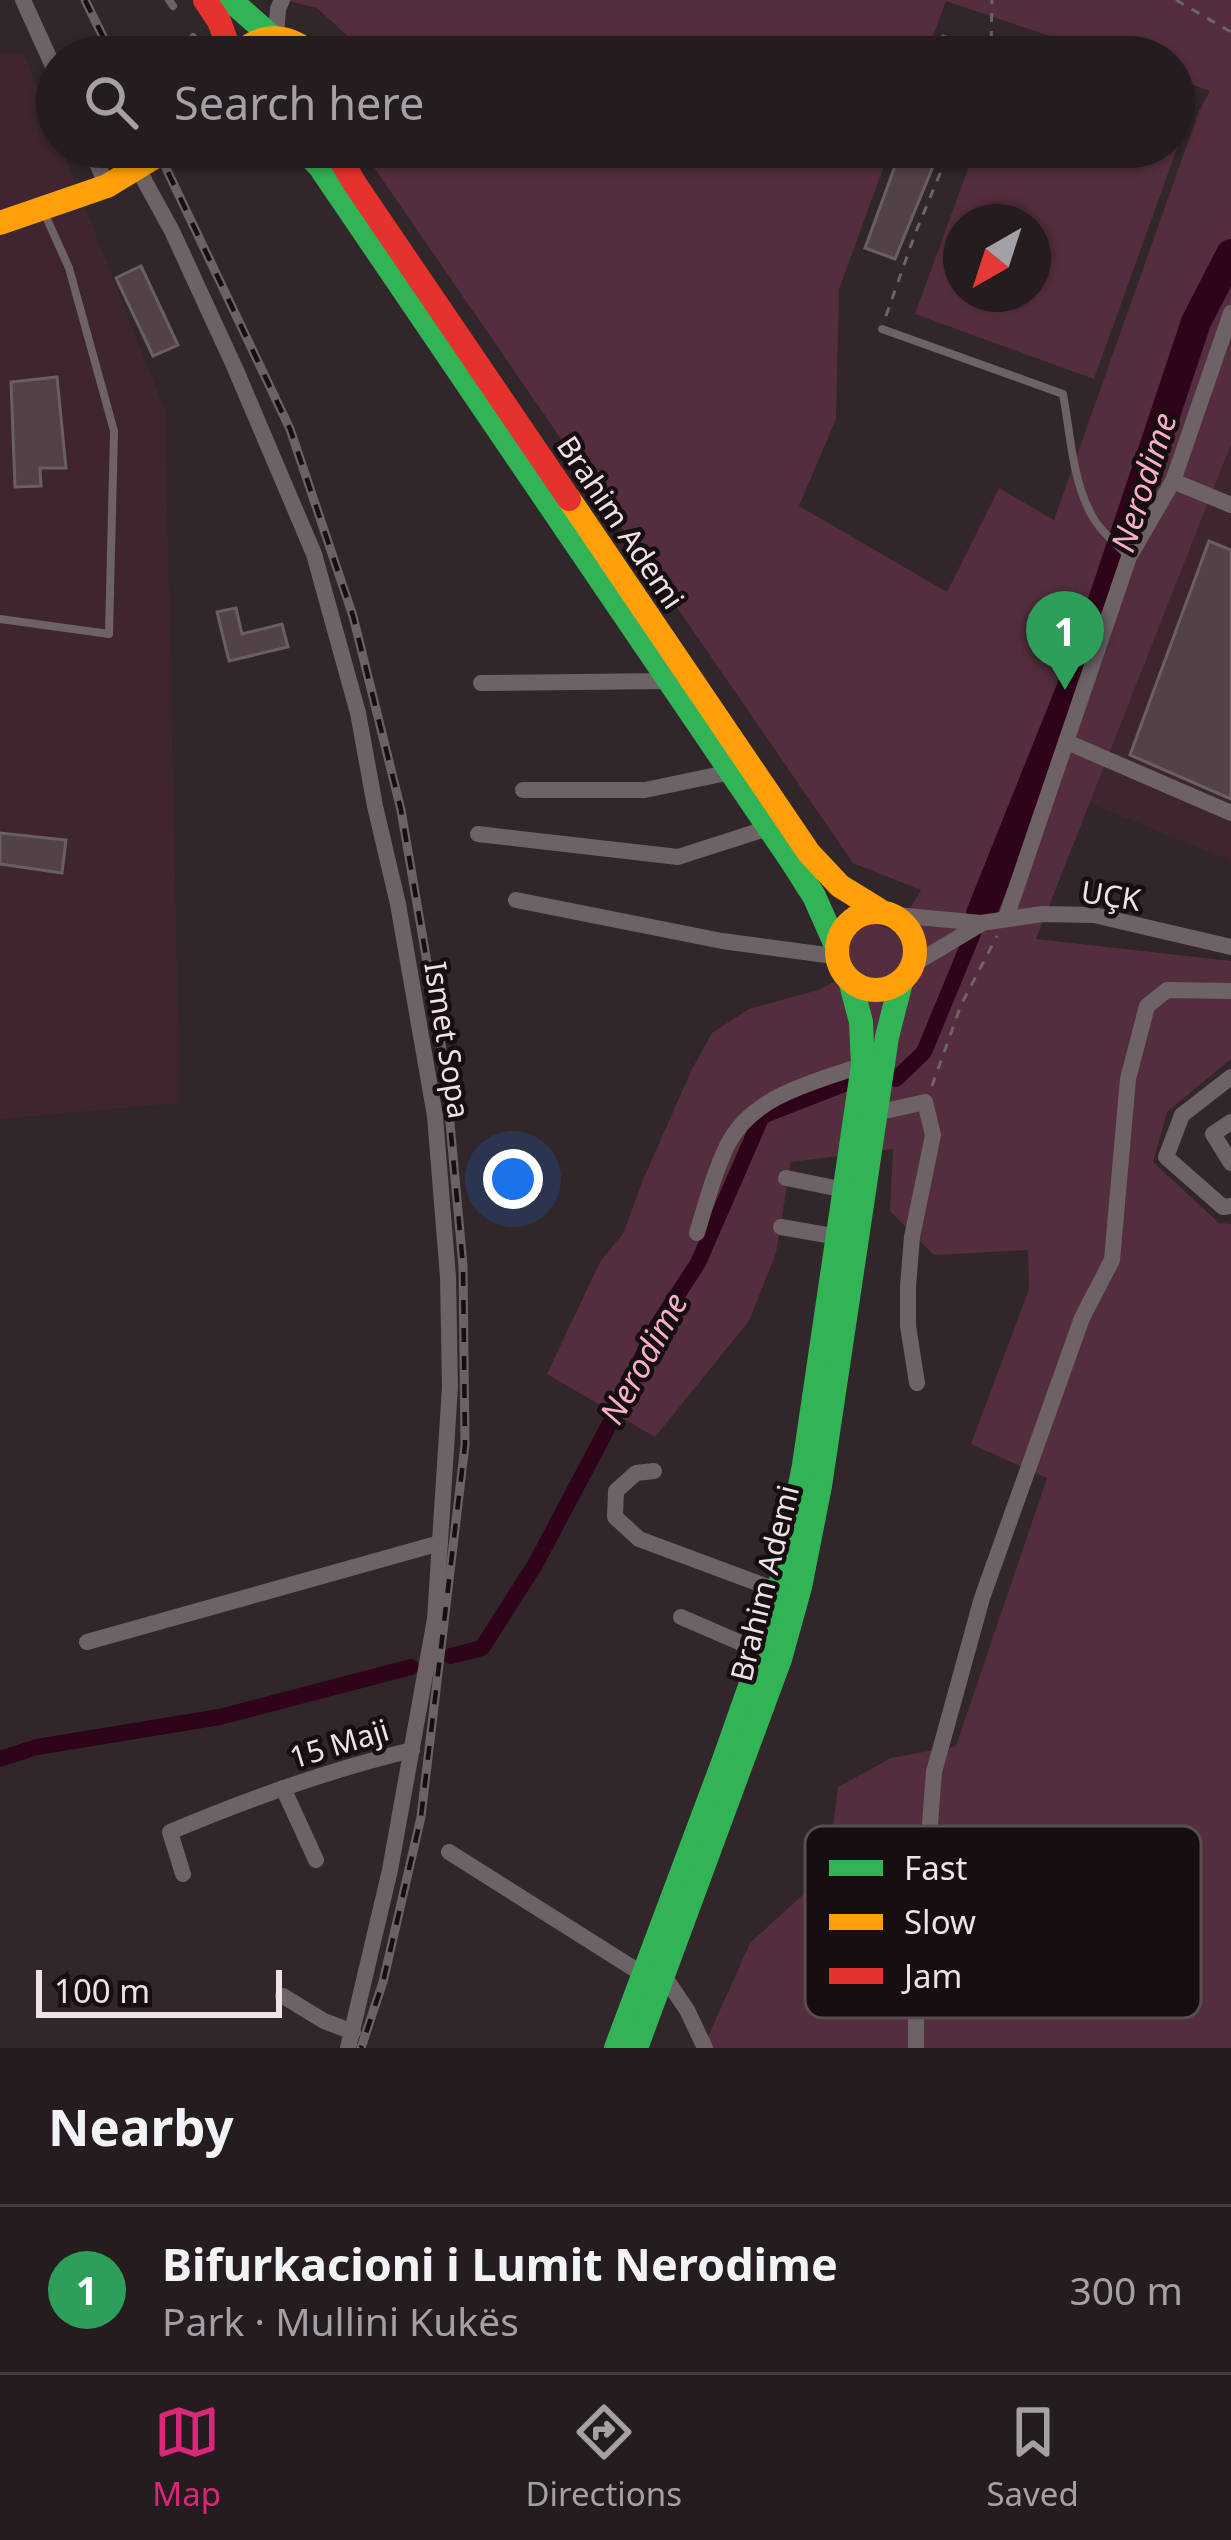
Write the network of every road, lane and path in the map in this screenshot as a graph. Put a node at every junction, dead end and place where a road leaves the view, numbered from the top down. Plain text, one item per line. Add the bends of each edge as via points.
1 (22, 0) edge
2 (205, 0) edge
3 (230, 0) edge
4 (282, 0) edge
5 (992, 0) edge
6 (1176, 0) edge
7 (1231, 32) edge
8 (39, 36) edge
9 (225, 36) edge
10 (274, 36) joint
11 (991, 36) edge
12 (99, 168) edge
13 (321, 168) edge
14 (345, 168) edge
15 (942, 168) edge
16 (138, 169) joint
17 (107, 186) junction
18 (42, 209) junction
19 (0, 225) edge
20 (1231, 313) edge
21 (882, 329) joint
22 (1173, 481) junction
23 (1231, 505) edge
24 (1129, 556) junction
25 (0, 620) edge
26 (669, 681) junction
27 (481, 682) dead end
28 (1067, 742) junction
29 (731, 772) junction
30 (523, 790) dead end
31 (1231, 813) edge
32 (768, 828) junction
33 (478, 834) dead end
34 (516, 900) dead end
35 (888, 913) junction
36 (1006, 918) junction
37 (981, 923) junction
38 (1231, 947) edge
39 (834, 949) junction
40 (908, 973) junction
41 (850, 980) junction
42 (1231, 992) edge
43 (862, 1065) junction
44 (1231, 1077) edge
45 (926, 1102) junction
46 (876, 1113) junction
47 (1231, 1122) edge
48 (1231, 1163) edge
49 (786, 1178) dead end
50 (845, 1190) junction
51 (1231, 1206) edge
52 (782, 1227) dead end
53 (697, 1233) dead end
54 (838, 1237) junction
55 (916, 1383) dead end
56 (654, 1471) dead end
57 (440, 1544) junction
58 (779, 1592) junction
59 (681, 1617) dead end
60 (87, 1642) dead end
61 (762, 1652) junction
62 (412, 1750) junction
63 (283, 1788) junction
64 (930, 1826) edge
65 (449, 1852) dead end
66 (316, 1860) dead end
67 (183, 1874) dead end
68 (654, 1976) junction
69 (283, 1996) dead end
70 (350, 2040) edge
71 (616, 2048) edge
72 (636, 2048) edge
73 (705, 2048) edge

1 - 8 street
2 - 9 main road
3 - 10 main road
4 - 10 street
5 - 11 path
6 - 7 path
12 - 17 street
13 - 26 main road, Brahim Ademi
14 - 35 main road, Brahim Ademi via 809,853 836,885
15 - 21 path
16 - 17 main road
16 - 57 street, Ismet Sopa via 314,554 358,713 434,1116 450,1343
17 - 18 main road
18 - 19 main road
18 - 25 lane via 69,268 114,430 109,634
20 - 22 street
21 - 24 lane via 1063,394 1089,511
22 - 23 street
22 - 24 street
24 - 28 street
26 - 27 street
26 - 29 main road, Brahim Ademi
28 - 31 street
28 - 36 street
29 - 30 street via 645,790
29 - 32 main road, Brahim Ademi
32 - 33 street via 678,857
32 - 39 main road, Brahim Ademi via 814,896
34 - 39 street via 722,941
35 - 37 street, UÇK
35 - 39 main road via 852,918
35 - 40 main road via 914,936
36 - 37 street, UÇK
36 - 38 street, UÇK via 1094,915
36 - 45 path via 961,1004
37 - 40 street, UÇK
39 - 41 main road, Brahim Ademi
40 - 41 main road via 880,990
40 - 46 main road, Brahim Ademi via 887,1036
41 - 43 main road, Brahim Ademi via 861,1010
42 - 64 street via 1167,990 1147,1006 1128,1079 1112,1259 1082,1318 982,1598 934,1772
43 - 50 main road, Brahim Ademi
43 - 53 street via 763,1105 730,1139
44 - 51 street via 1182,1115 1166,1157
45 - 46 street
45 - 55 street via 934,1136 908,1286
46 - 68 main road, Brahim Ademi via 800,1587 780,1659
47 - 48 street via 1213,1134
49 - 50 street
50 - 54 main road, Brahim Ademi
52 - 54 street
54 - 58 main road, Brahim Ademi
56 - 58 street, Brahim Ademi via 636,1473 616,1491 615,1517 639,1539
57 - 60 street
57 - 62 street, Ismet Sopa
58 - 61 main road, Brahim Ademi
59 - 61 street
61 - 68 main road, Brahim Ademi
62 - 63 street, 15 Maji
62 - 70 street, Ismet Sopa
63 - 66 street, 15 Maji
63 - 67 street, 15 Maji via 170,1832
65 - 68 street
68 - 71 main road, Brahim Ademi
68 - 72 main road, Brahim Ademi
68 - 73 street via 687,2010
69 - 70 street, Ismet Sopa

